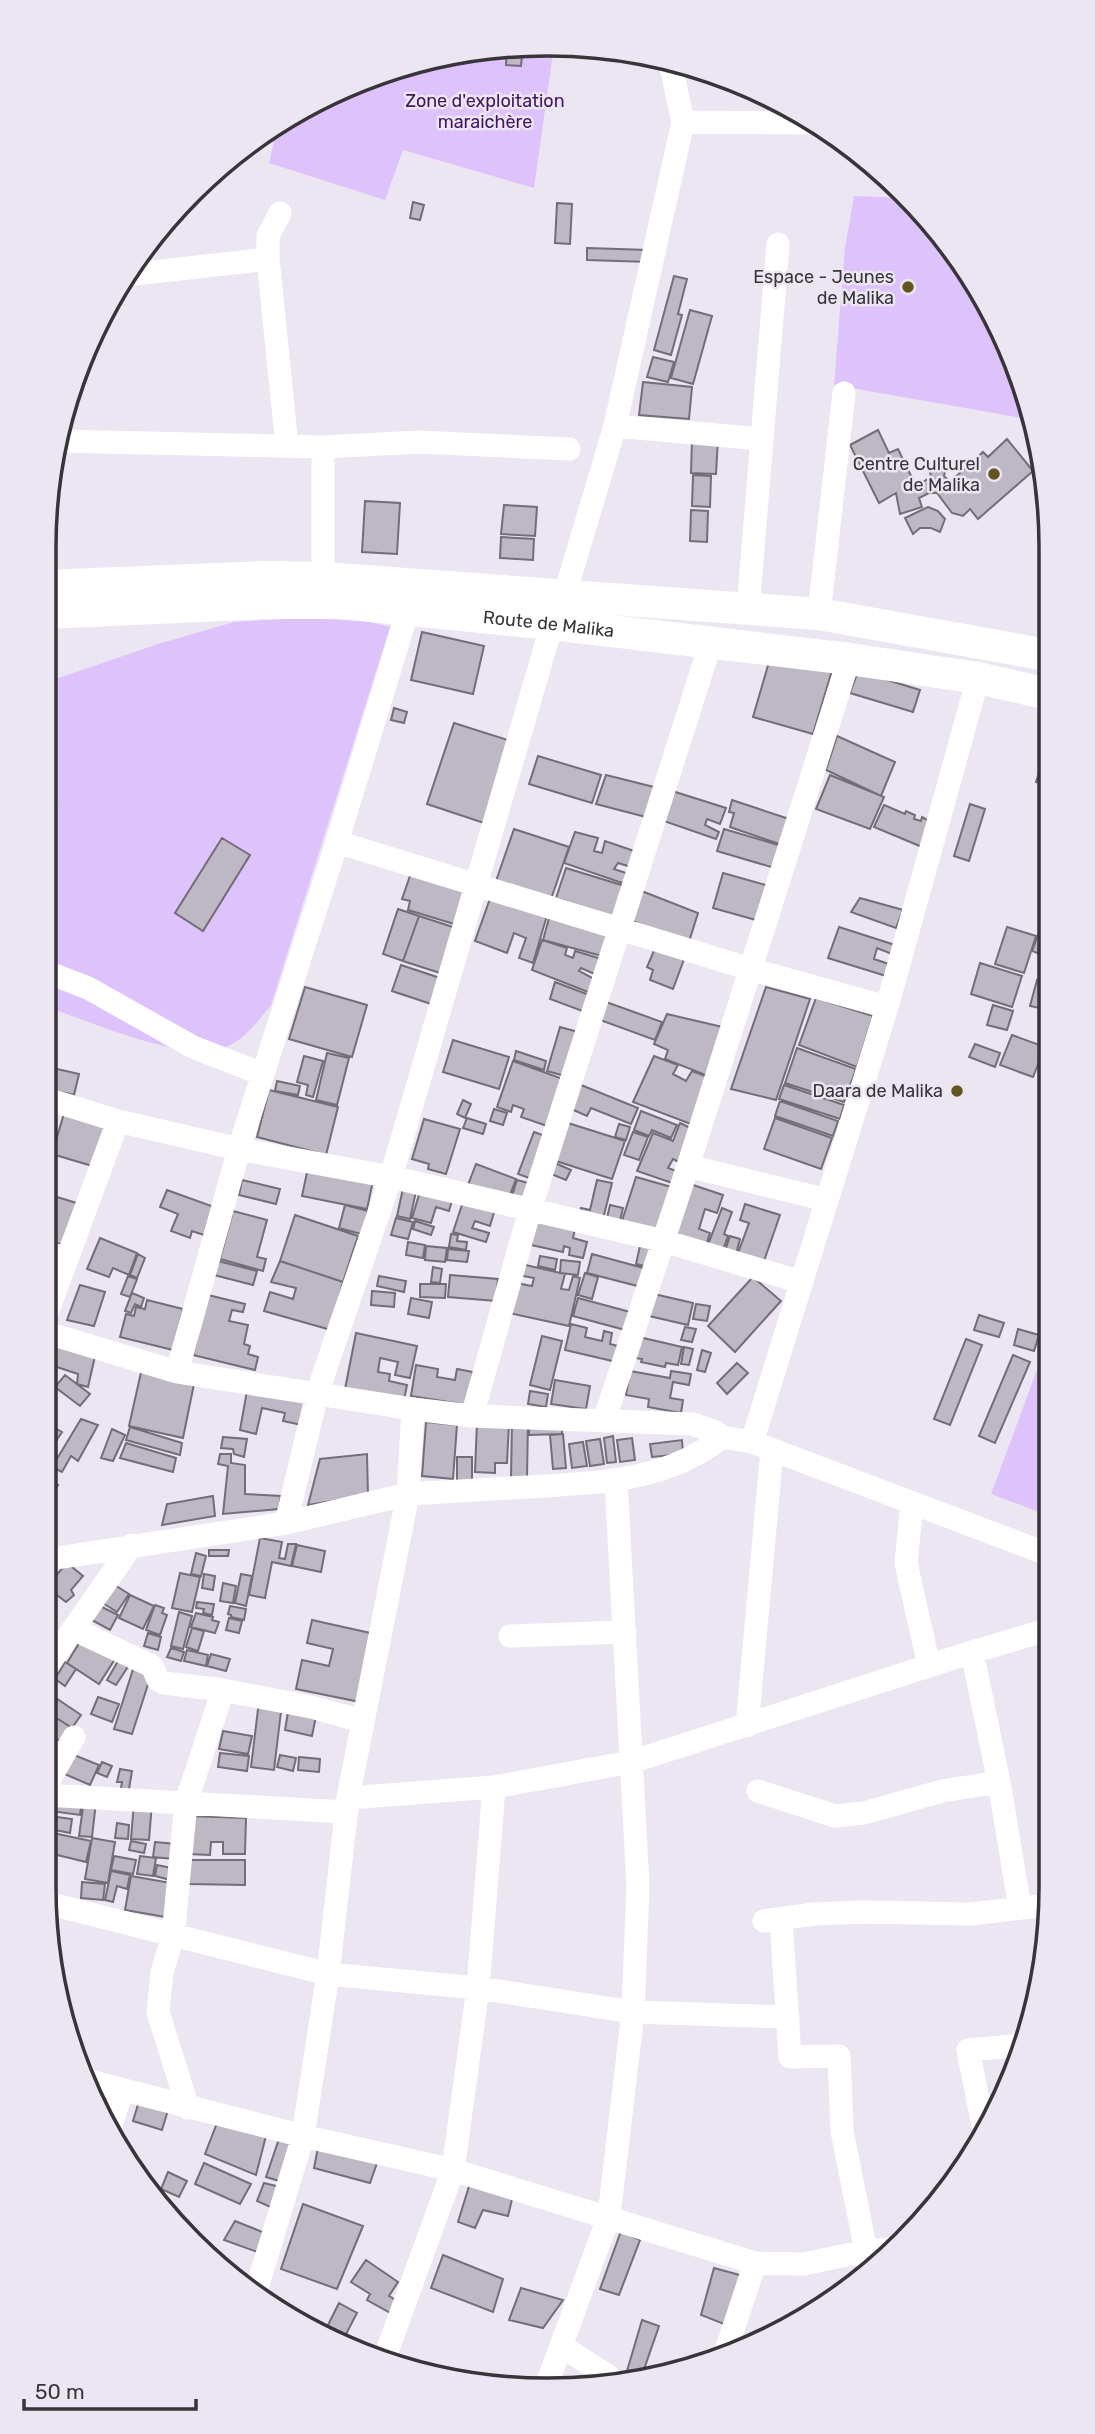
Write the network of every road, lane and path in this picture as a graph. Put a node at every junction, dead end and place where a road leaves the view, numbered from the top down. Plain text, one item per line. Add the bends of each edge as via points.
1 (676, 73) edge
2 (683, 122) junction
3 (796, 124) edge
4 (280, 213) dead end
5 (778, 244) dead end
6 (268, 259) junction
7 (139, 273) edge
8 (844, 394) dead end
9 (615, 426) junction
10 (761, 439) junction
11 (68, 441) edge
12 (287, 446) junction
13 (323, 447) junction
14 (569, 449) dead end
15 (323, 578) junction
16 (56, 586) edge
17 (748, 609) junction
18 (408, 610) junction
19 (558, 611) junction
20 (56, 612) edge
21 (819, 614) junction
22 (711, 642) junction
23 (1039, 654) edge
24 (849, 659) junction
25 (978, 678) junction
26 (1039, 692) edge
27 (337, 842) junction
28 (477, 886) junction
29 (618, 929) junction
30 (750, 969) junction
31 (56, 976) edge
32 (887, 1007) junction
33 (262, 1074) junction
34 (56, 1102) edge
35 (118, 1121) junction
36 (239, 1149) junction
37 (688, 1166) junction
38 (391, 1177) junction
39 (827, 1200) junction
40 (530, 1210) junction
41 (664, 1241) junction
42 (56, 1255) edge
43 (67, 1259) junction
44 (802, 1282) junction
45 (56, 1289) edge
46 (56, 1336) edge
47 (177, 1372) junction
48 (317, 1394) junction
49 (413, 1409) junction
50 (472, 1416) junction
51 (604, 1421) junction
52 (722, 1437) junction
53 (762, 1446) junction
54 (616, 1481) junction
55 (408, 1494) junction
56 (912, 1504) junction
57 (286, 1523) junction
58 (132, 1545) junction
59 (1039, 1551) edge
60 (56, 1558) edge
61 (74, 1629) junction
62 (625, 1632) junction
63 (1039, 1632) edge
64 (510, 1636) dead end
65 (972, 1651) junction
66 (56, 1654) edge
67 (929, 1665) junction
68 (223, 1690) junction
69 (362, 1721) junction
70 (747, 1726) junction
71 (74, 1737) dead end
72 (631, 1762) junction
73 (56, 1768) edge
74 (999, 1782) junction
75 (495, 1787) junction
76 (758, 1791) dead end
77 (56, 1796) edge
78 (186, 1803) junction
79 (347, 1805) junction
80 (57, 1906) edge
81 (1038, 1906) edge
82 (1020, 1908) junction
83 (173, 1936) junction
84 (328, 1974) junction
85 (478, 1988) junction
86 (634, 2012) junction
87 (788, 2017) junction
88 (1012, 2046) edge
89 (97, 2084) edge
90 (122, 2091) junction
91 (188, 2108) junction
92 (113, 2116) edge
93 (981, 2117) edge
94 (303, 2136) junction
95 (453, 2169) junction
96 (609, 2216) junction
97 (874, 2254) edge
98 (872, 2256) edge
99 (755, 2263) junction
100 (258, 2284) edge
101 (728, 2344) edge
102 (561, 2346) junction
103 (388, 2351) edge
104 (606, 2375) edge
105 (549, 2378) edge

1 - 2 street
2 - 3 street
2 - 9 street
4 - 6 street via 268,236
5 - 10 street
6 - 7 street
6 - 12 street
8 - 21 street
9 - 10 street
9 - 19 street
10 - 17 street
11 - 12 street
12 - 13 street
13 - 14 street via 419,442
13 - 15 street
15 - 16 main road, Route de Malika
15 - 19 main road, Route de Malika
17 - 19 main road, Route de Malika
17 - 21 main road, Route de Malika
18 - 19 main road, Route de Malika
18 - 20 main road, Route de Malika via 341,603 265,603
18 - 27 street
19 - 22 main road, Route de Malika
19 - 28 street
21 - 23 main road, Route de Malika
22 - 24 main road, Route de Malika
22 - 29 street
24 - 25 main road, Route de Malika
24 - 30 street
25 - 26 main road, Route de Malika
25 - 32 street
27 - 28 street
27 - 33 street
28 - 29 street
28 - 38 street
29 - 30 street
29 - 40 street
30 - 32 street
30 - 37 street
31 - 33 street via 88,988 193,1046
32 - 39 street
33 - 36 street
34 - 35 street
35 - 36 street
35 - 43 street
36 - 38 street
36 - 47 street
37 - 39 street
37 - 41 street
38 - 40 street
38 - 48 street
39 - 44 street
40 - 41 street
40 - 50 street
41 - 44 street
41 - 51 street
42 - 43 street
43 - 45 street
44 - 53 street
46 - 47 street
47 - 48 street
48 - 49 street
48 - 57 street
49 - 50 street
49 - 55 street
50 - 51 street
51 - 52 street via 692,1424
52 - 53 street
52 - 54 street via 693,1456
53 - 56 street
53 - 70 street
54 - 55 street
54 - 62 street
55 - 57 street
55 - 69 street
56 - 59 street
56 - 67 street via 906,1563
57 - 58 street
58 - 60 street
58 - 61 street
61 - 66 street
61 - 68 street via 152,1666 164,1683
62 - 64 street
62 - 72 street
63 - 65 street
65 - 67 street
65 - 74 street
67 - 70 street
68 - 69 street
68 - 78 street
69 - 79 street
70 - 72 street
71 - 73 street
72 - 75 street
72 - 86 street via 638,1886
74 - 76 street via 835,1816
74 - 82 street
75 - 79 street
75 - 85 street
77 - 78 street
78 - 79 street
78 - 83 street
79 - 84 street
80 - 83 street
81 - 82 street
82 - 87 street via 971,1914 814,1914 772,1920
83 - 84 street
83 - 91 street via 162,1972 158,2012
84 - 85 street
84 - 94 street
85 - 86 street
85 - 95 street
86 - 87 street
86 - 96 street
87 - 97 street via 790,2057 839,2056 842,2130
88 - 93 street via 968,2050
89 - 90 street
90 - 91 street
90 - 92 street
91 - 94 street
94 - 95 street
94 - 100 street
95 - 96 street
95 - 103 street
96 - 99 street
96 - 102 street
98 - 99 street via 803,2264
99 - 101 street
102 - 104 street
102 - 105 street

